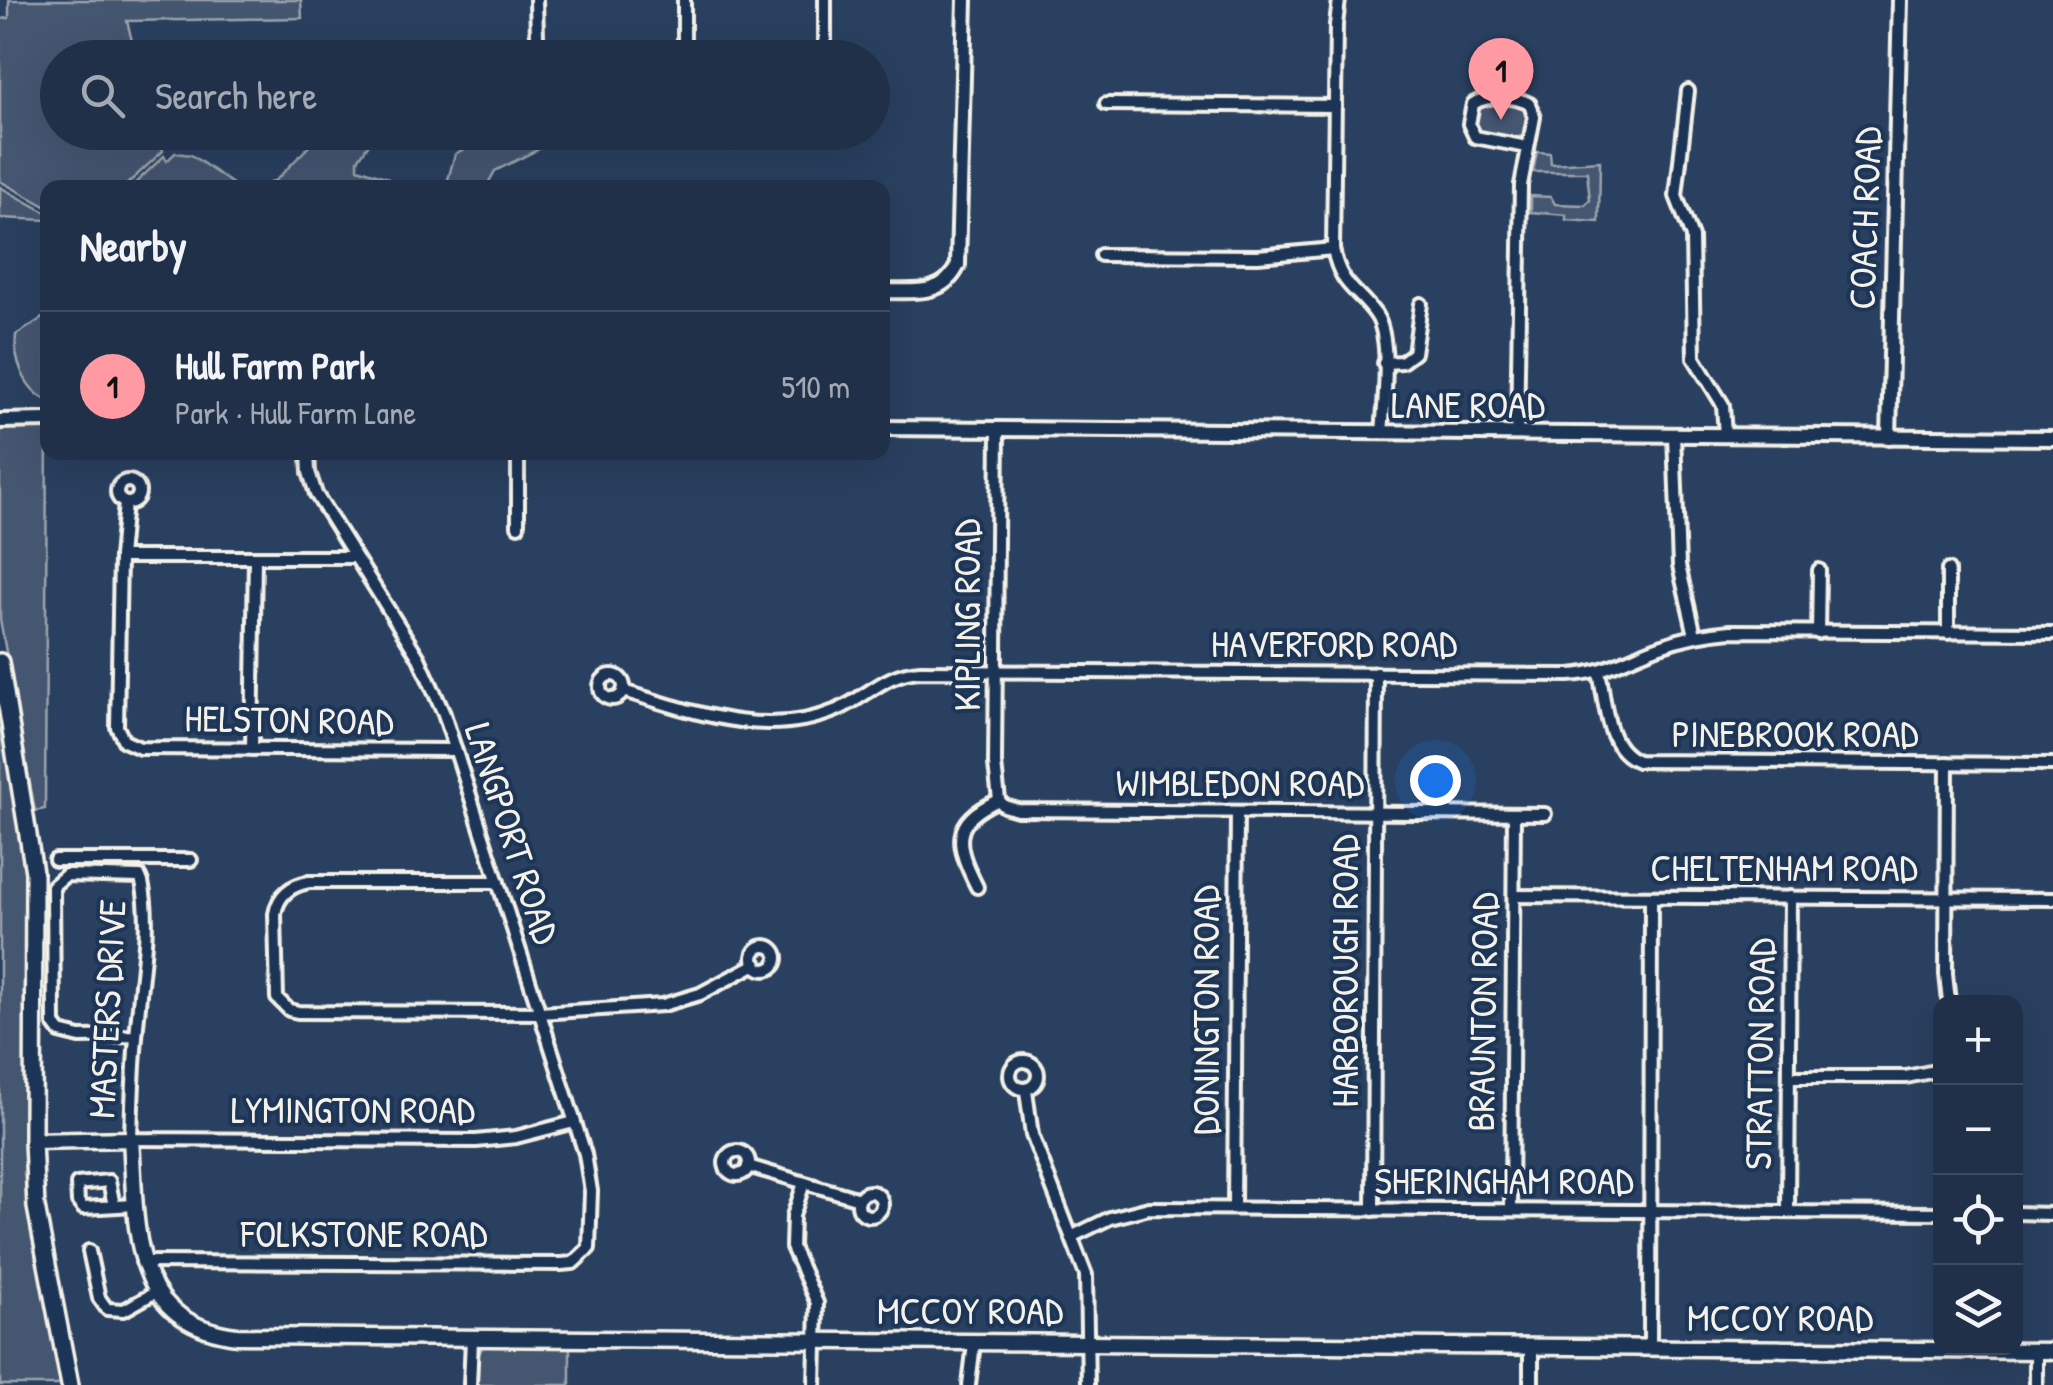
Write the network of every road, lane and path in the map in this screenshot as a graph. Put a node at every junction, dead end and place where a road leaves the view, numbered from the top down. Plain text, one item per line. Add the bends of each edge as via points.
1 (536, 0) edge
2 (684, 0) edge
3 (825, 0) edge
4 (964, 0) edge
5 (1339, 0) edge
6 (1900, 0) edge
7 (537, 36) dead end
8 (684, 40) edge
9 (824, 40) edge
10 (1688, 90) dead end
11 (1106, 104) dead end
12 (1334, 106) junction
13 (1527, 147) junction
14 (1333, 249) junction
15 (1101, 255) dead end
16 (890, 291) edge
17 (1421, 304) dead end
18 (1384, 363) junction
19 (40, 420) edge
20 (0, 421) edge
21 (890, 428) edge
22 (998, 430) junction
23 (1382, 433) junction
24 (1518, 434) junction
25 (1674, 435) junction
26 (1725, 436) junction
27 (1889, 437) junction
28 (2053, 438) edge
29 (308, 460) edge
30 (518, 460) edge
31 (125, 503) dead end
32 (518, 526) dead end
33 (120, 556) junction
34 (255, 558) junction
35 (354, 558) junction
36 (1818, 570) dead end
37 (1948, 570) dead end
38 (1818, 633) junction
39 (1948, 633) junction
40 (2053, 633) edge
41 (1695, 635) junction
42 (0, 662) edge
43 (996, 670) junction
44 (1599, 672) junction
45 (1376, 673) junction
46 (623, 691) dead end
47 (252, 749) junction
48 (454, 750) junction
49 (1948, 764) junction
50 (2053, 764) edge
51 (999, 800) junction
52 (1237, 812) junction
53 (1375, 812) junction
54 (1514, 814) junction
55 (1545, 814) dead end
56 (55, 860) dead end
57 (190, 860) dead end
58 (134, 862) junction
59 (141, 880) junction
60 (498, 882) junction
61 (977, 888) dead end
62 (1514, 896) junction
63 (1652, 896) junction
64 (1790, 897) junction
65 (1946, 899) junction
66 (2053, 899) edge
67 (756, 964) dead end
68 (1949, 995) edge
69 (540, 1013) junction
70 (136, 1036) junction
71 (1933, 1071) edge
72 (1789, 1077) junction
73 (1026, 1091) dead end
74 (574, 1122) junction
75 (130, 1139) junction
76 (33, 1140) junction
77 (748, 1166) dead end
78 (804, 1183) junction
79 (859, 1199) dead end
80 (135, 1205) junction
81 (114, 1206) dead end
82 (1234, 1208) junction
83 (1373, 1210) junction
84 (1510, 1210) junction
85 (1649, 1211) junction
86 (1788, 1212) junction
87 (1933, 1213) edge
88 (2023, 1213) edge
89 (2053, 1214) edge
90 (1073, 1236) junction
91 (88, 1251) dead end
92 (583, 1256) joint
93 (142, 1262) junction
94 (156, 1292) junction
95 (472, 1339) junction
96 (818, 1342) junction
97 (974, 1343) junction
98 (1089, 1344) junction
99 (1532, 1347) junction
100 (1650, 1349) junction
101 (2036, 1351) junction
102 (2053, 1351) edge
103 (70, 1385) edge
104 (470, 1385) edge
105 (815, 1385) edge
106 (969, 1385) edge
107 (1088, 1385) edge
108 (1531, 1385) edge
109 (2036, 1385) edge

1 - 7 street
2 - 8 street
3 - 9 street
4 - 16 street via 960,250 954,274 924,291
5 - 12 street
6 - 27 street, COACH ROAD
10 - 26 street via 1676,196 1692,237 1694,358 1723,405
11 - 12 street
12 - 14 street
13 - 13 street via 1530,104 1518,98 1473,104 1469,124 1476,137
13 - 24 street
14 - 15 street via 1258,256
14 - 18 street via 1340,274 1381,325
17 - 18 street via 1414,353
18 - 23 street
19 - 20 street
21 - 22 street, LANE ROAD
22 - 23 street, LANE ROAD
22 - 43 street, KIPLING ROAD
23 - 24 street, LANE ROAD
24 - 25 street, LANE ROAD
25 - 26 street, LANE ROAD
25 - 41 street via 1678,566
26 - 27 street, LANE ROAD
27 - 28 street, LANE ROAD
29 - 35 street, LANGPORT ROAD via 316,494
30 - 32 street
31 - 33 street
33 - 34 street
33 - 47 street, HELSTON ROAD via 117,727 124,742 140,748
34 - 35 street
34 - 47 street
35 - 48 street, LANGPORT ROAD via 425,669
36 - 38 street
37 - 39 street
38 - 39 street, HAVERFORD ROAD
38 - 41 street, HAVERFORD ROAD
39 - 40 street, HAVERFORD ROAD
41 - 44 street, HAVERFORD ROAD
42 - 76 main road via 33,859
43 - 45 street, HAVERFORD ROAD
43 - 46 street, HAVERFORD ROAD via 893,674 838,709 776,724 738,721
43 - 51 street, KIPLING ROAD
44 - 45 street, HAVERFORD ROAD
44 - 49 street, PINEBROOK ROAD via 1616,743 1638,761
45 - 53 street, HARBOROUGH ROAD
47 - 48 street, HELSTON ROAD
48 - 60 street, LANGPORT ROAD
49 - 50 street, PINEBROOK ROAD
49 - 65 street
51 - 52 street, WIMBLEDON ROAD via 1018,810
51 - 61 street via 962,829 963,859
52 - 53 street, WIMBLEDON ROAD
52 - 82 street, DONINGTON ROAD
53 - 54 street, WIMBLEDON ROAD
53 - 83 street, HARBOROUGH ROAD
54 - 55 street, WIMBLEDON ROAD
54 - 62 street, BRAUNTON ROAD
56 - 58 street
57 - 58 street
58 - 59 street, MASTERS DRIVE
59 - 70 street, MASTERS DRIVE via 146,921
59 - 70 street via 66,875 53,886 54,1024 80,1037
60 - 69 street, LANGPORT ROAD
60 - 69 street via 310,882 287,891 275,914 276,996 298,1012
62 - 63 street, CHELTENHAM ROAD
62 - 84 street, BRAUNTON ROAD
63 - 64 street, CHELTENHAM ROAD
63 - 85 street
64 - 65 street, CHELTENHAM ROAD
64 - 72 street, STRATTON ROAD
65 - 66 street, CHELTENHAM ROAD
65 - 68 street
67 - 69 street via 663,1005
69 - 74 street, LANGPORT ROAD
70 - 75 street, MASTERS DRIVE
71 - 72 street
72 - 86 street, STRATTON ROAD
73 - 90 street via 1032,1135
74 - 75 street, LYMINGTON ROAD via 476,1140
74 - 92 street, LANGPORT ROAD via 591,1191 591,1237
75 - 76 main road
75 - 80 main road, MCCOY ROAD
76 - 103 main road via 41,1242
77 - 78 street
78 - 79 street
78 - 96 street via 792,1246 816,1298
80 - 81 street
80 - 93 main road, MCCOY ROAD
82 - 83 street, SHERINGHAM ROAD
82 - 90 street, SHERINGHAM ROAD via 1149,1208
83 - 84 street, SHERINGHAM ROAD
84 - 85 street, SHERINGHAM ROAD
85 - 86 street, SHERINGHAM ROAD
85 - 100 street
86 - 87 street, SHERINGHAM ROAD
88 - 89 street
90 - 98 street via 1088,1284
91 - 94 street via 98,1298 107,1309 124,1310
92 - 93 street, FOLKSTONE ROAD via 562,1264
93 - 94 main road, MCCOY ROAD
94 - 95 main road, MCCOY ROAD via 192,1324 223,1335
95 - 96 main road, MCCOY ROAD
95 - 104 street
96 - 97 main road, MCCOY ROAD
96 - 105 street
97 - 98 main road, MCCOY ROAD
97 - 106 street
98 - 99 main road, MCCOY ROAD
98 - 107 street
99 - 100 main road, MCCOY ROAD
99 - 108 street
100 - 101 main road, MCCOY ROAD
101 - 102 main road, MCCOY ROAD
101 - 109 street

